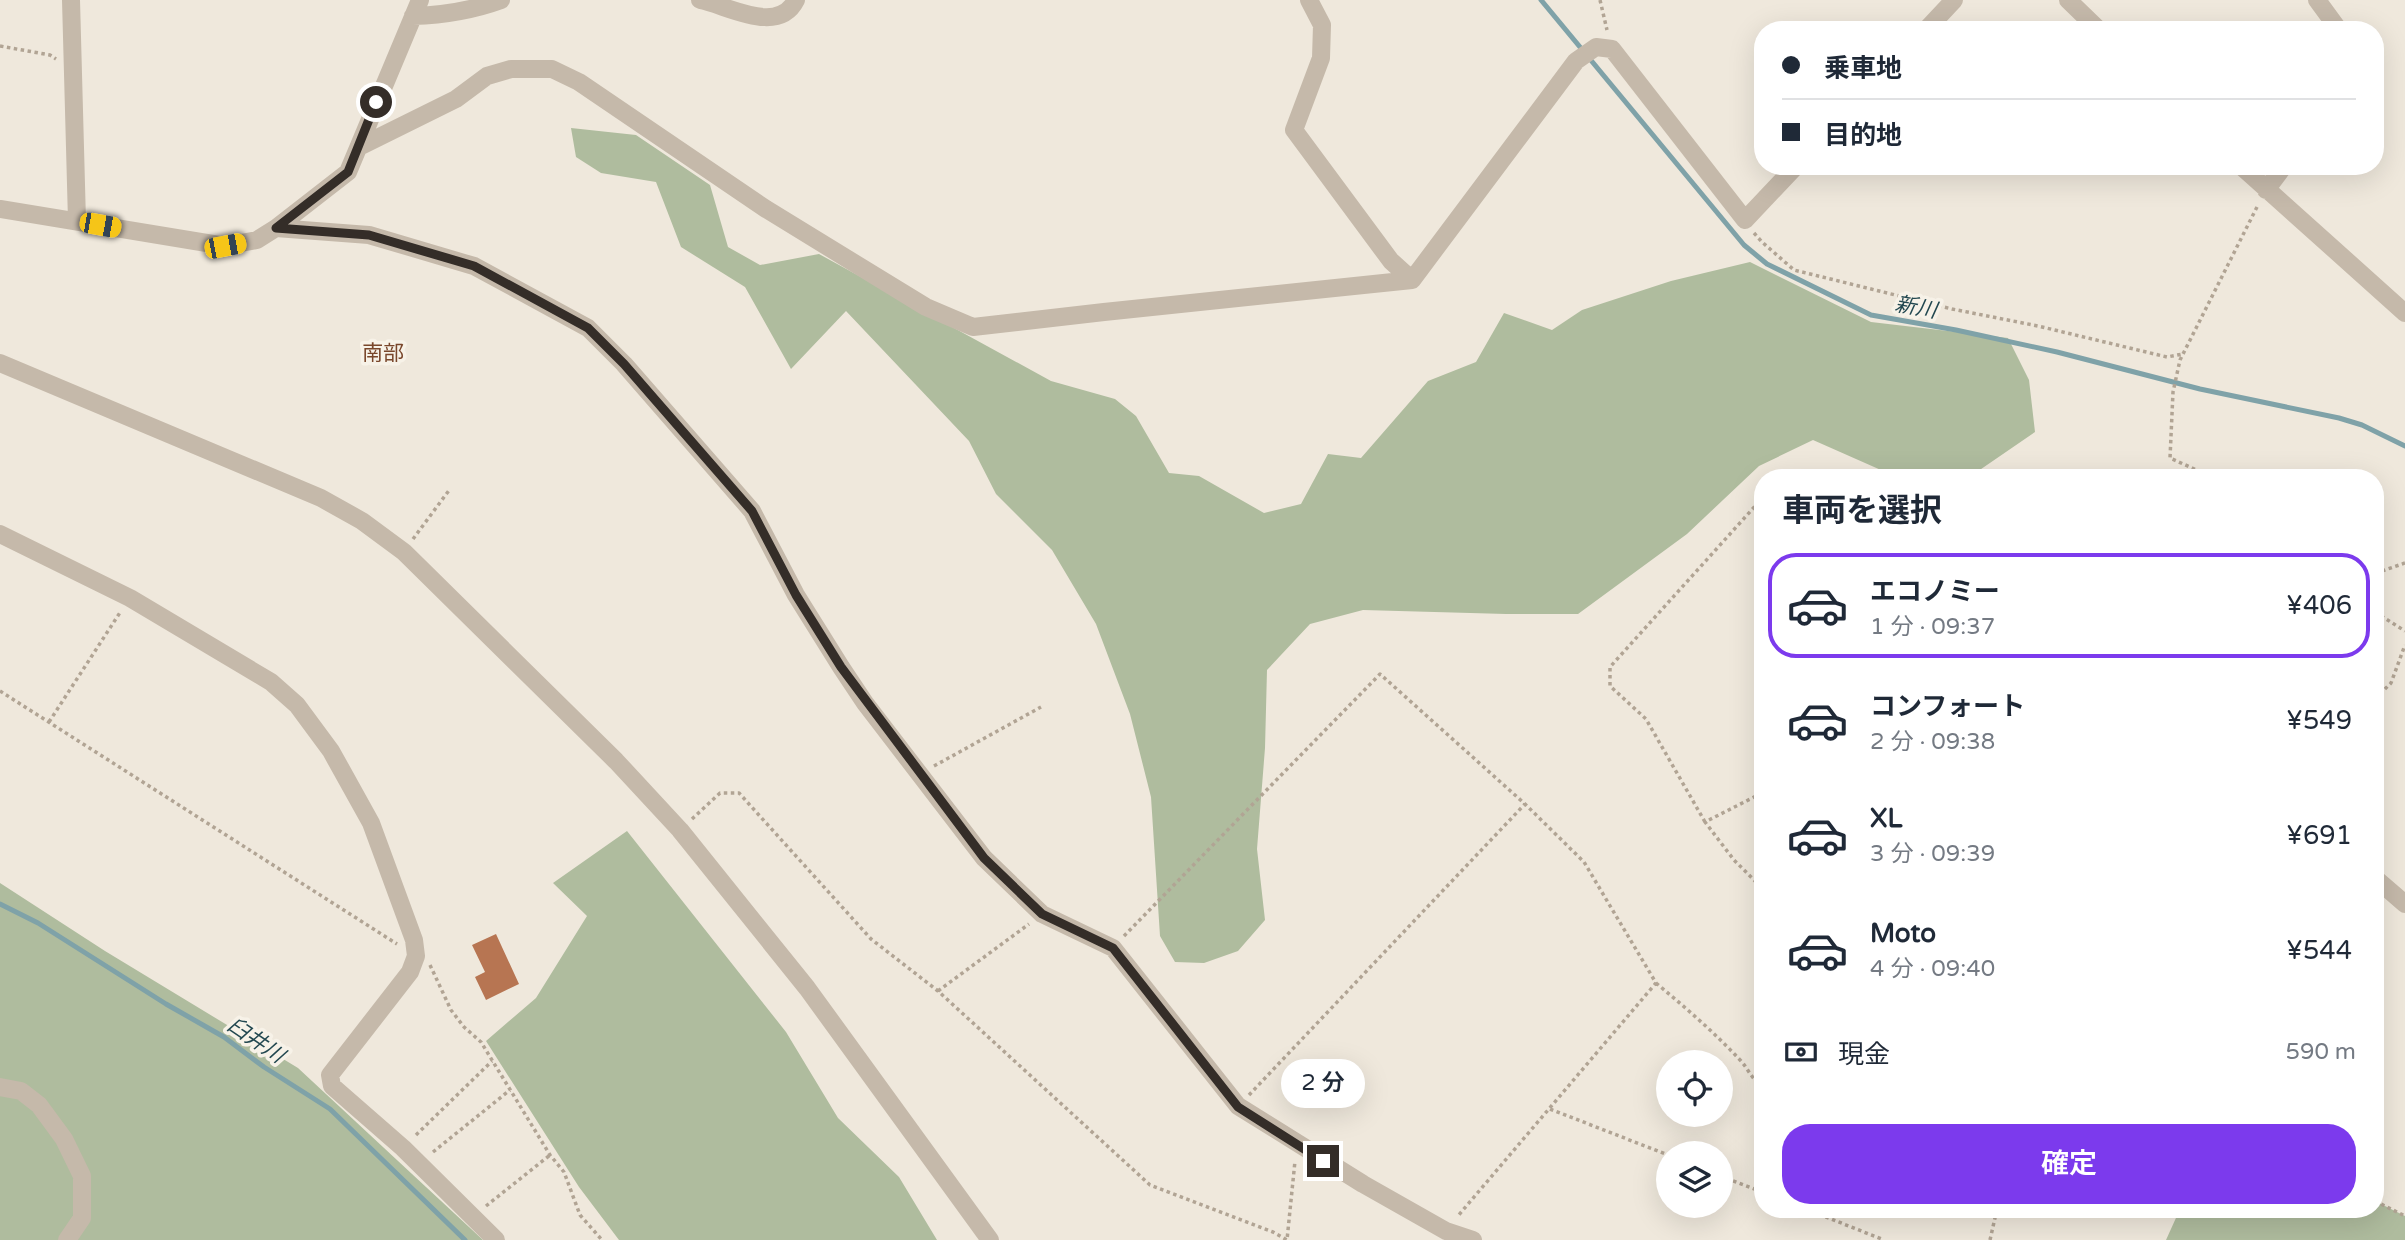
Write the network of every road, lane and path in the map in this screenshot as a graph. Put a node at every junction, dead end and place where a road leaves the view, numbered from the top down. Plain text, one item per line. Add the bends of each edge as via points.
1 (71, 0) edge
2 (501, 0) edge
3 (700, 0) edge
4 (796, 0) edge
5 (1309, 0) edge
6 (1600, 0) edge
7 (1954, 0) edge
8 (2068, 0) edge
9 (2317, 0) edge
10 (416, 8) edge
11 (1934, 21) edge
12 (2090, 21) edge
13 (2332, 21) edge
14 (0, 46) edge
15 (1604, 48) junction
16 (73, 70) junction
17 (359, 147) junction
18 (1788, 175) edge
19 (2250, 175) edge
20 (2277, 175) edge
21 (2266, 190) junction
22 (0, 209) edge
23 (1745, 220) junction
24 (77, 221) junction
25 (276, 228) junction
26 (1412, 280) junction
27 (2405, 313) edge
28 (2183, 354) junction
29 (0, 363) edge
30 (2194, 469) edge
31 (450, 489) dead end
32 (1754, 506) edge
33 (0, 534) edge
34 (404, 552) junction
35 (2405, 563) edge
36 (2384, 570) edge
37 (130, 598) junction
38 (2384, 618) edge
39 (2405, 631) edge
40 (2405, 645) edge
41 (2384, 690) edge
42 (0, 691) edge
43 (1041, 707) dead end
44 (49, 723) junction
45 (920, 774) junction
46 (1754, 797) edge
47 (1525, 804) junction
48 (1705, 822) junction
49 (680, 830) junction
50 (1754, 880) edge
51 (2384, 886) edge
52 (2405, 904) edge
53 (1042, 914) junction
54 (1113, 948) junction
55 (416, 956) junction
56 (1656, 983) junction
57 (937, 991) junction
58 (492, 1061) junction
59 (1754, 1081) edge
60 (0, 1087) edge
61 (510, 1090) junction
62 (1238, 1107) junction
63 (1550, 1109) junction
64 (1297, 1145) junction
65 (403, 1148) junction
66 (1656, 1150) edge
67 (550, 1155) junction
68 (418, 1163) junction
69 (1733, 1181) edge
70 (1754, 1189) edge
71 (2384, 1206) edge
72 (2405, 1216) edge
73 (472, 1217) junction
74 (1829, 1218) edge
75 (1995, 1218) edge
76 (1446, 1231) junction
77 (66, 1240) edge
78 (496, 1240) edge
79 (601, 1240) edge
80 (990, 1240) edge
81 (1473, 1240) edge
82 (1884, 1240) edge
83 (1990, 1240) edge

1 - 16 street
2 - 10 street via 447,15
3 - 4 street via 766,18 780,15
5 - 26 street via 1322,25 1321,58 1294,130 1391,261
6 - 15 path
7 - 11 street
8 - 12 street
9 - 13 street
10 - 17 street
14 - 16 path via 50,55
15 - 23 street
15 - 26 street via 1576,61
16 - 24 street
17 - 25 street via 348,172
17 - 26 street via 456,99 487,76 511,69 552,69 579,82 766,209 926,307 973,327
18 - 23 street
19 - 21 street
20 - 21 street
21 - 27 street
21 - 28 path
22 - 24 street
23 - 28 path via 1794,270 2167,356
24 - 25 street via 225,246 257,240
25 - 45 street via 369,235 474,266 588,328 752,511 841,667
28 - 30 path via 2174,392 2170,458
29 - 34 street via 321,498
31 - 34 path
32 - 48 path via 1611,667 1610,686 1646,719
33 - 37 street
34 - 49 street
35 - 36 path
37 - 44 path
37 - 55 street via 271,682 297,705 331,751 371,823
38 - 39 path
40 - 41 path
42 - 44 path
43 - 45 path
44 - 55 path
45 - 53 street via 984,858
46 - 48 path
47 - 54 path via 1380,674
47 - 56 path via 1584,862
47 - 62 path
48 - 50 path
49 - 57 path via 720,793 739,793 871,939
49 - 80 street via 807,988
51 - 52 street
53 - 54 street
53 - 57 path
54 - 62 street
55 - 58 path via 431,967 451,1010
55 - 65 street via 410,972 330,1075 332,1086
56 - 59 path via 1691,1012
56 - 63 path
57 - 64 path via 1150,1185 1287,1240
58 - 61 path
58 - 65 path
60 - 77 street via 21,1091 39,1105 64,1139 82,1176 82,1218
61 - 67 path
61 - 68 path
62 - 64 street
63 - 66 path
63 - 76 path
64 - 76 street
65 - 68 street
67 - 73 path
67 - 79 path via 564,1172 580,1215
68 - 73 street
69 - 70 path
71 - 72 path
73 - 78 street
74 - 82 path
75 - 83 path
76 - 81 street

